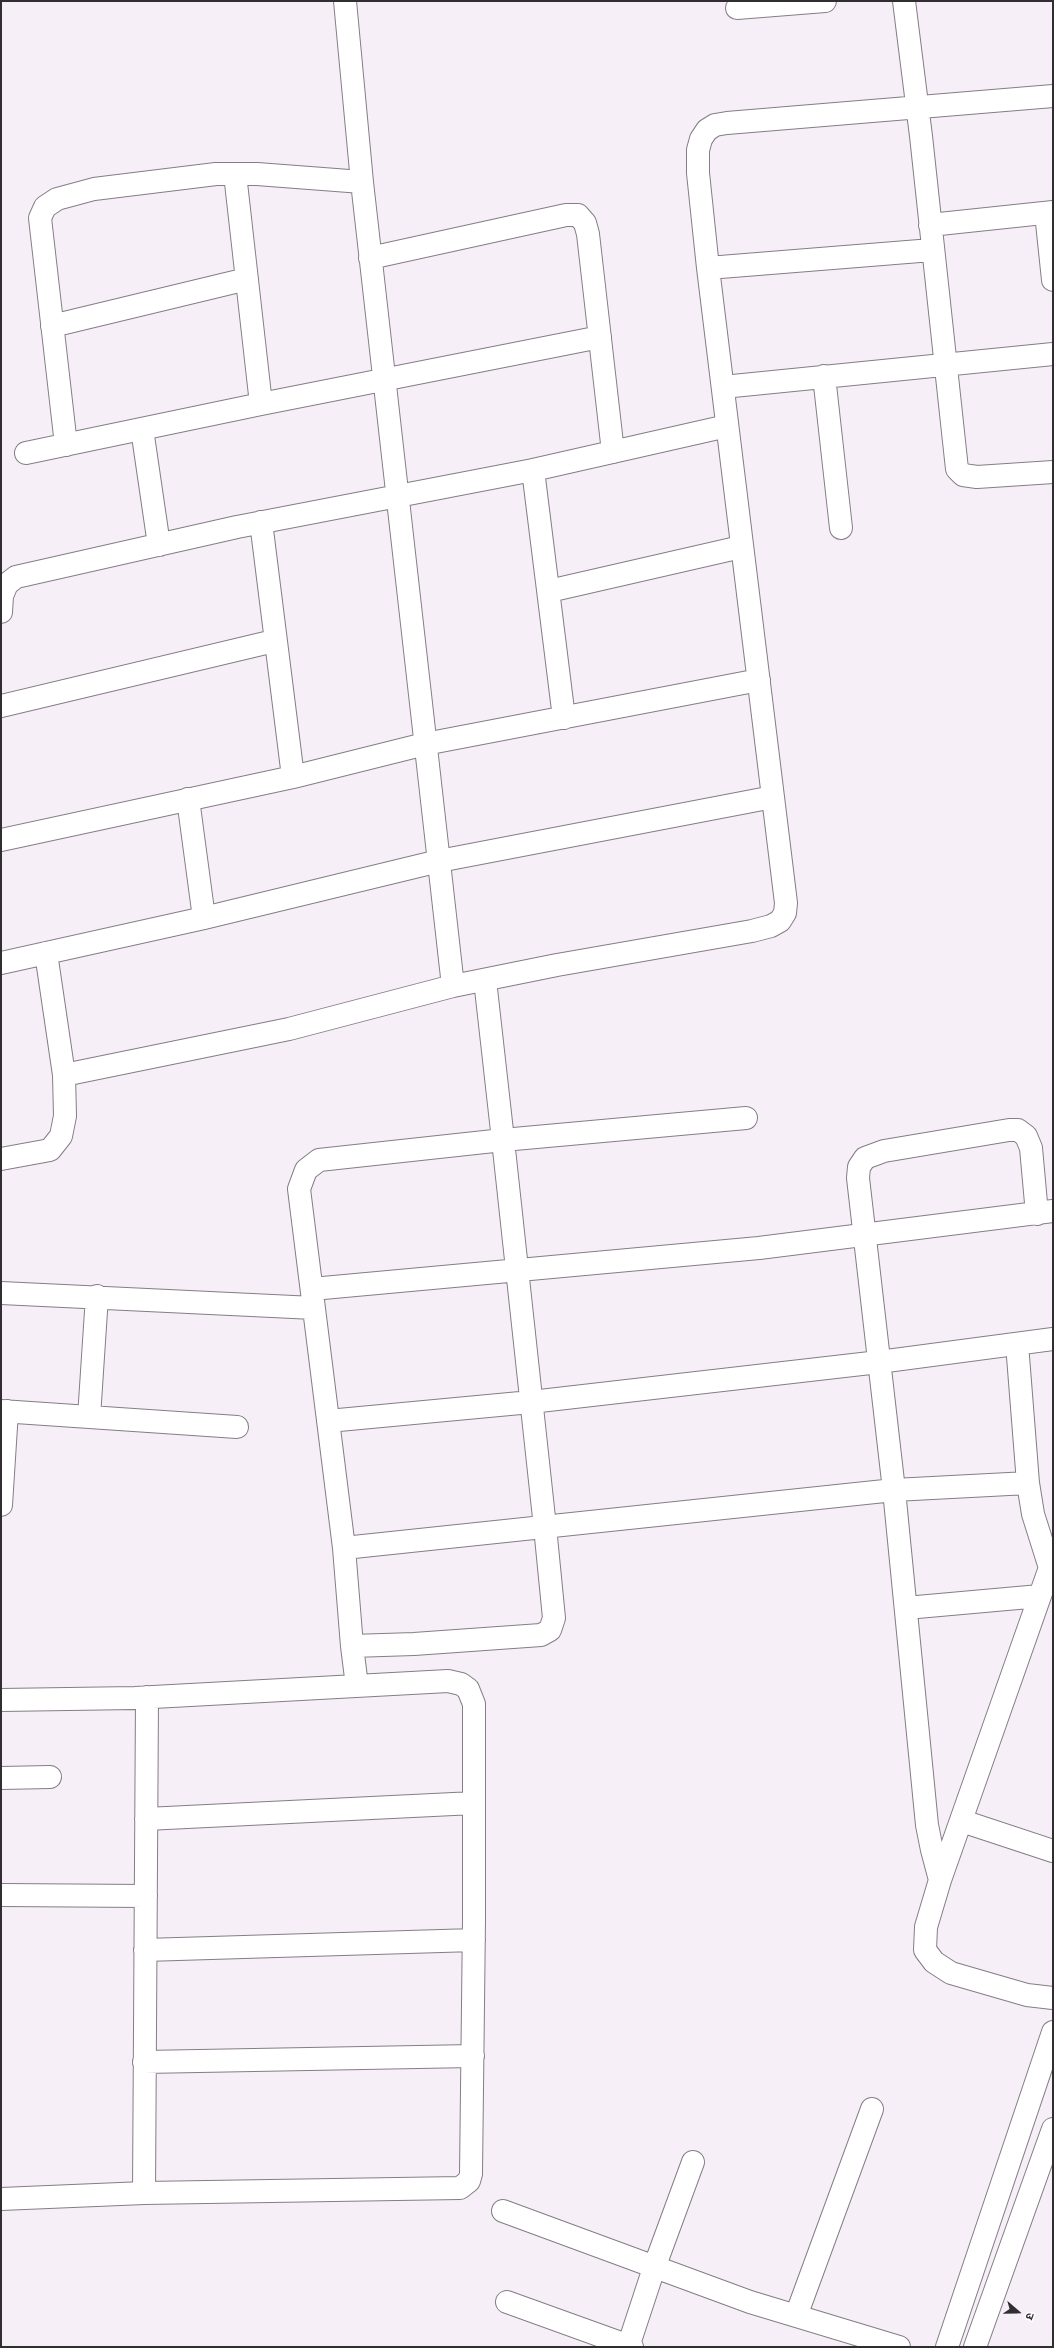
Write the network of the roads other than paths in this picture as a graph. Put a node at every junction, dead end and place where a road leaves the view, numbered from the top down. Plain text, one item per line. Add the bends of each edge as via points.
1 (345, 1) edge
2 (825, 1) edge
3 (904, 1) edge
4 (737, 8) dead end
5 (1053, 96) edge
6 (918, 108) junction
7 (235, 174) junction
8 (362, 182) junction
9 (1049, 213) edge
10 (930, 225) junction
11 (932, 250) junction
12 (370, 258) junction
13 (708, 268) junction
14 (247, 279) junction
15 (1053, 280) edge
16 (52, 326) junction
17 (600, 337) junction
18 (1053, 354) edge
19 (945, 364) junction
20 (824, 376) junction
21 (384, 380) junction
22 (723, 387) junction
23 (261, 404) junction
24 (727, 426) junction
25 (142, 429) junction
26 (66, 445) junction
27 (613, 452) junction
28 (26, 453) dead end
29 (534, 470) junction
30 (1053, 472) edge
31 (397, 496) junction
32 (261, 522) junction
33 (841, 528) dead end
34 (159, 545) junction
35 (741, 547) junction
36 (549, 591) junction
37 (1, 612) edge
38 (274, 641) junction
39 (759, 680) junction
40 (1, 706) edge
41 (564, 718) junction
42 (425, 744) junction
43 (293, 777) junction
44 (773, 797) junction
45 (188, 799) junction
46 (1, 840) edge
47 (439, 861) junction
48 (204, 918) junction
49 (46, 953) junction
50 (1, 963) edge
51 (485, 980) junction
52 (453, 986) junction
53 (64, 1075) junction
54 (746, 1118) dead end
55 (503, 1140) junction
56 (1, 1159) edge
57 (1045, 1212) edge
58 (864, 1236) junction
59 (517, 1271) junction
60 (1, 1293) edge
61 (97, 1296) junction
62 (313, 1299) junction
63 (1053, 1339) edge
64 (1017, 1344) junction
65 (879, 1362) junction
66 (531, 1402) junction
67 (4, 1411) edge
68 (89, 1417) junction
69 (328, 1421) junction
70 (237, 1427) dead end
71 (1028, 1483) junction
72 (894, 1490) junction
73 (1, 1505) edge
74 (545, 1527) junction
75 (344, 1548) junction
76 (1052, 1563) edge
77 (1040, 1596) junction
78 (906, 1608) junction
79 (352, 1646) junction
80 (357, 1686) junction
81 (147, 1697) junction
82 (1, 1700) edge
83 (1, 1778) edge
84 (50, 1778) dead end
85 (474, 1802) junction
86 (146, 1819) junction
87 (962, 1820) junction
88 (1053, 1851) edge
89 (940, 1880) junction
90 (1, 1895) edge
91 (146, 1896) junction
92 (474, 1940) junction
93 (145, 1950) junction
94 (1053, 1998) edge
95 (1053, 2032) edge
96 (473, 2056) junction
97 (144, 2062) junction
98 (872, 2109) dead end
99 (1053, 2129) edge
100 (693, 2162) dead end
101 (144, 2193) junction
102 (1, 2199) edge
103 (503, 2211) dead end
104 (654, 2268) junction
105 (507, 2302) dead end
106 (796, 2316) junction
107 (629, 2347) edge
108 (899, 2347) edge
109 (947, 2347) edge
110 (975, 2347) edge

1 - 8 street
2 - 4 street
3 - 6 street
5 - 6 street
6 - 10 street
6 - 13 street via 728,123 715,125 707,130 698,150 698,173
7 - 8 street
7 - 14 street
7 - 16 street via 216,174 94,189 56,198 45,207 40,218
8 - 12 street
9 - 10 street
9 - 15 street
10 - 11 street
11 - 13 street
11 - 19 street
12 - 17 street via 566,215 578,215 585,223 588,234
12 - 21 street
13 - 22 street
14 - 16 street
14 - 23 street
16 - 26 street
17 - 21 street
17 - 27 street
18 - 19 street
19 - 20 street
19 - 30 street via 957,469 963,475 977,477
20 - 22 street
20 - 33 street
21 - 23 street
21 - 31 street
22 - 24 street
23 - 25 street
24 - 27 street
24 - 35 street
25 - 26 street
25 - 34 street
26 - 28 street
27 - 29 street
29 - 31 street
29 - 36 street
31 - 32 street
31 - 42 street
32 - 34 street
32 - 38 street
34 - 37 street via 16,577 7,584 2,596
35 - 36 street
35 - 39 street
36 - 41 street
38 - 40 street
38 - 43 street
39 - 41 street
39 - 44 street
41 - 42 street
42 - 43 street
42 - 47 street
43 - 45 street
44 - 47 street
44 - 51 street via 786,903 785,914 780,921 752,931
45 - 46 street
45 - 48 street
47 - 48 street
47 - 52 street
48 - 49 street
49 - 50 street
49 - 53 street
51 - 52 street
51 - 55 street
52 - 53 street via 288,1029
53 - 56 street via 65,1116 61,1136 50,1150
54 - 55 street
55 - 59 street
55 - 62 street via 319,1160 306,1170 299,1189
57 - 58 street
57 - 58 street via 1026,1136 1018,1130 1009,1130 884,1151 865,1158 859,1167 858,1178
58 - 59 street
58 - 65 street
59 - 62 street
59 - 66 street
60 - 61 street
61 - 62 street
61 - 68 street
62 - 69 street
63 - 64 street
64 - 65 street
64 - 71 street
65 - 66 street
65 - 72 street
66 - 69 street
66 - 74 street
67 - 68 street
67 - 73 street
68 - 70 street
69 - 75 street
71 - 72 street
71 - 76 street via 1033,1514
72 - 74 street
72 - 78 street
74 - 75 street
74 - 79 street via 554,1618 550,1630 541,1635 523,1638
75 - 79 street
76 - 77 street
77 - 78 street
77 - 87 street
78 - 89 street via 927,1825
79 - 80 street
80 - 81 street
80 - 85 street via 448,1681 461,1684 468,1689 474,1704
81 - 82 street
81 - 86 street
83 - 84 street
85 - 86 street
85 - 92 street
86 - 91 street
87 - 88 street
87 - 89 street
89 - 94 street via 926,1927 926,1950 934,1962 951,1973 1027,1995
90 - 91 street
91 - 93 street
92 - 93 street
92 - 96 street
93 - 97 street
95 - 109 street
96 - 97 street
96 - 101 street via 471,2174 469,2181 460,2188
97 - 101 street
98 - 106 street
99 - 110 street
100 - 104 street
101 - 102 street
103 - 104 street
104 - 106 street
104 - 107 street
105 - 107 street
106 - 108 street

